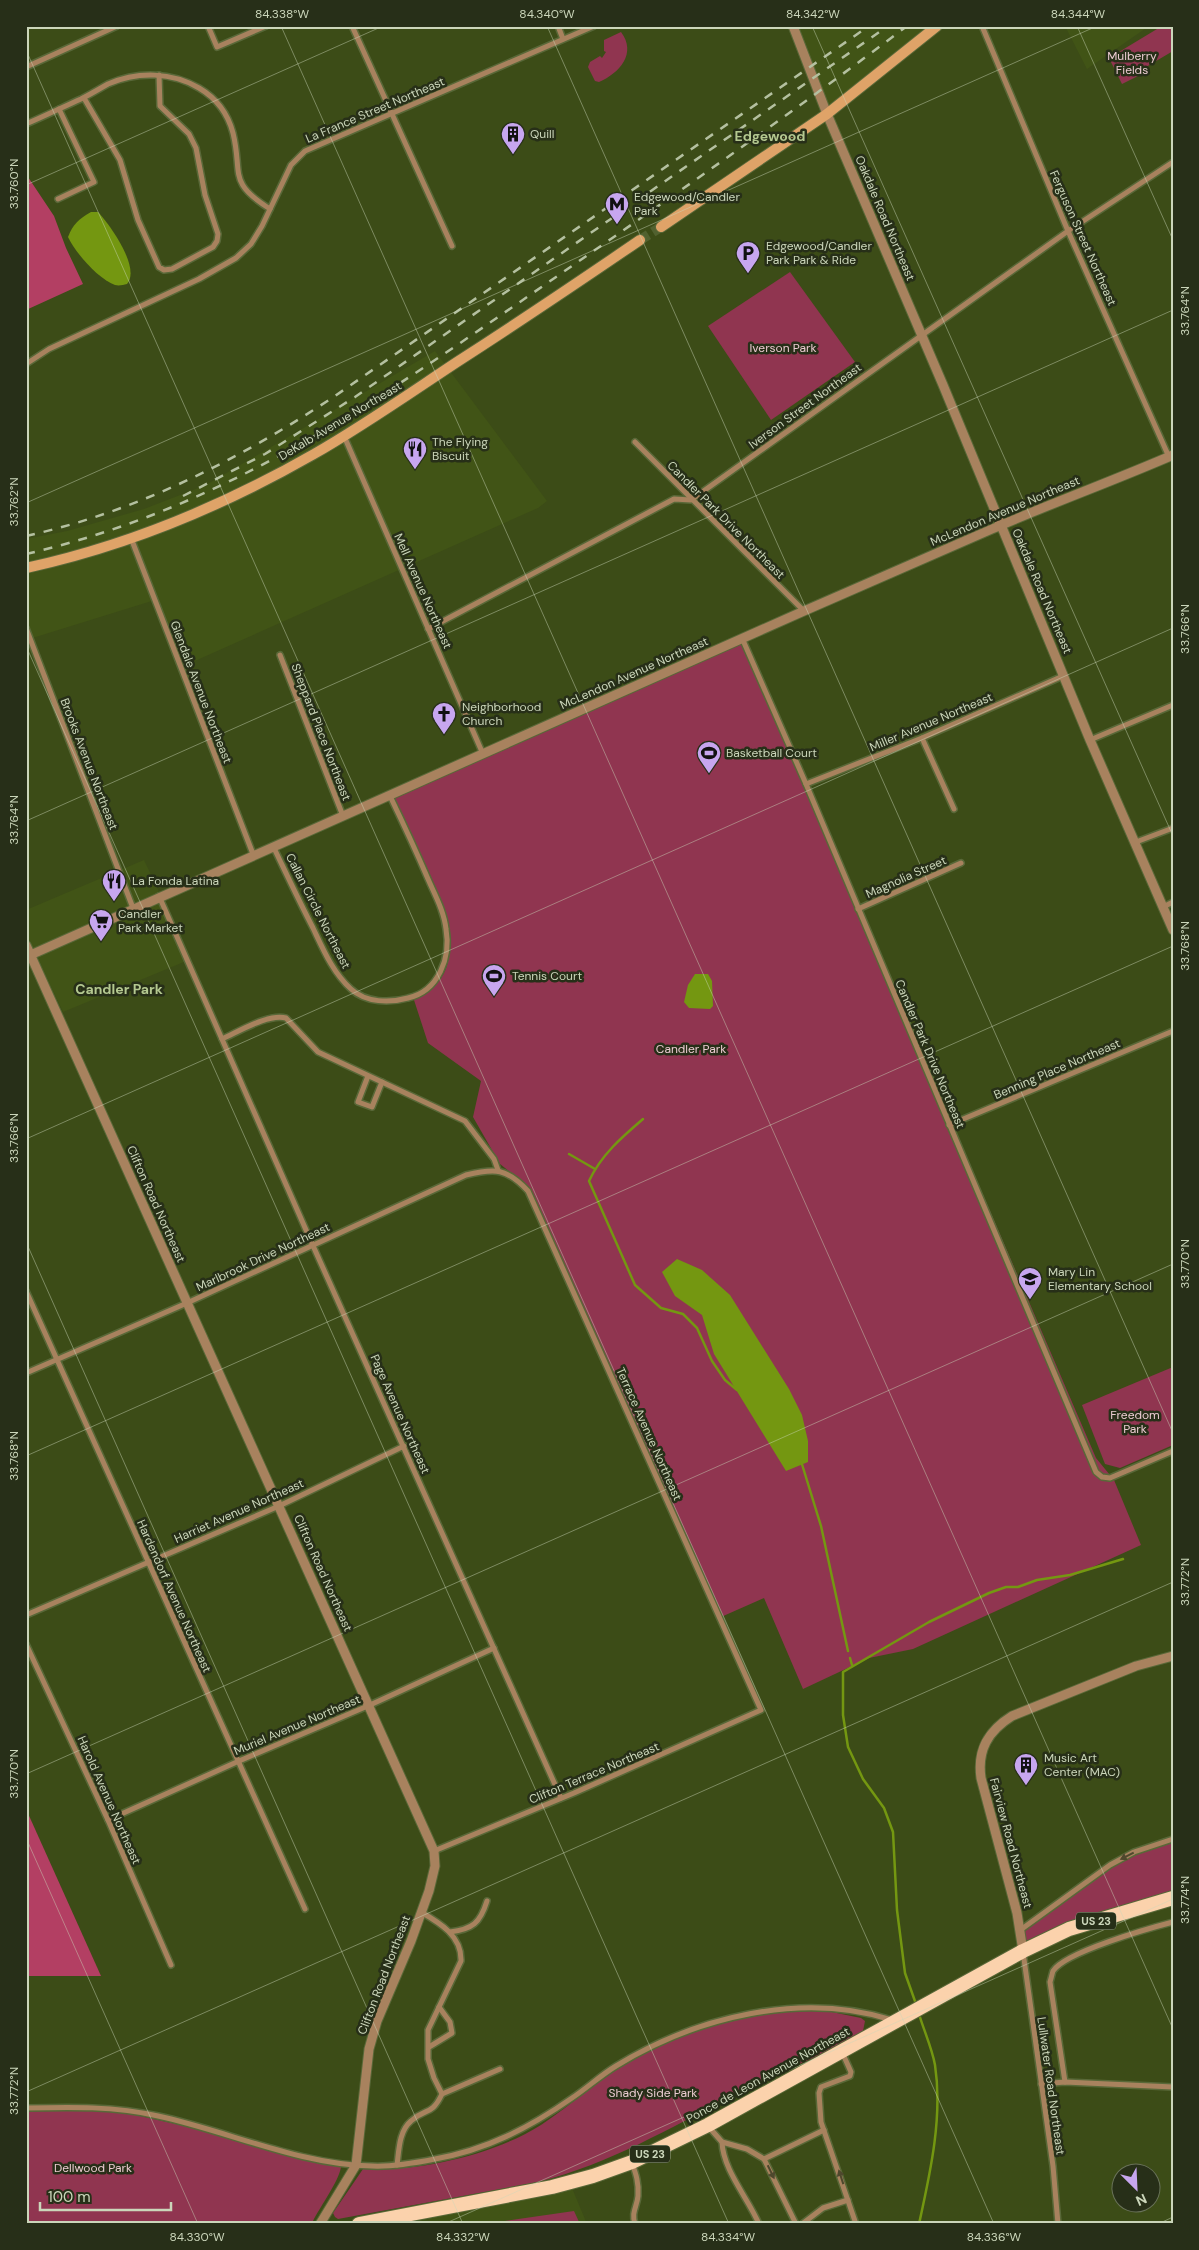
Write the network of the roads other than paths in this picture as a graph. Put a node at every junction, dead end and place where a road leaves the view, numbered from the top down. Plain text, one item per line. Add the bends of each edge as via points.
1 (117, 26) edge
2 (208, 26) edge
3 (266, 26) edge
4 (352, 26) edge
5 (558, 26) edge
6 (594, 26) edge
7 (793, 26) edge
8 (937, 26) edge
9 (982, 26) edge
10 (563, 39) junction
11 (26, 67) edge
12 (159, 75) junction
13 (84, 98) junction
14 (60, 109) junction
15 (392, 114) junction
16 (827, 114) junction
17 (26, 124) edge
18 (1173, 162) edge
19 (58, 200) dead end
20 (270, 209) junction
21 (660, 227) tunnel mouth
22 (1068, 231) junction
23 (640, 240) tunnel mouth
24 (452, 246) dead end
25 (921, 335) junction
26 (26, 364) edge
27 (344, 436) junction
28 (635, 442) dead end
29 (1171, 456) edge
30 (691, 500) junction
31 (1001, 525) junction
32 (131, 538) junction
33 (26, 568) edge
34 (804, 612) junction
35 (26, 628) edge
36 (428, 628) junction
37 (742, 638) junction
38 (280, 655) dead end
39 (1063, 676) junction
40 (1173, 705) edge
41 (922, 738) junction
42 (1090, 740) junction
43 (483, 754) junction
44 (806, 784) junction
45 (390, 796) junction
46 (954, 809) dead end
47 (343, 816) junction
48 (1173, 828) edge
49 (1136, 842) junction
50 (273, 846) junction
51 (253, 854) junction
52 (961, 863) dead end
53 (159, 896) junction
54 (1173, 902) edge
55 (1163, 906) junction
56 (133, 908) junction
57 (858, 910) junction
58 (1173, 930) edge
59 (26, 945) edge
60 (28, 956) edge
61 (1173, 1030) edge
62 (222, 1039) junction
63 (368, 1076) junction
64 (382, 1082) junction
65 (949, 1125) junction
66 (498, 1170) junction
67 (312, 1245) junction
68 (26, 1291) edge
69 (187, 1303) junction
70 (57, 1360) junction
71 (26, 1373) edge
72 (404, 1446) junction
73 (1173, 1451) edge
74 (279, 1506) junction
75 (148, 1562) junction
76 (26, 1615) edge
77 (26, 1644) edge
78 (494, 1648) junction
79 (1173, 1656) edge
80 (370, 1705) junction
81 (761, 1710) joint
82 (238, 1761) junction
83 (561, 1798) junction
84 (108, 1820) junction
85 (1173, 1839) edge
86 (434, 1851) junction
87 (1173, 1898) edge
88 (488, 1901) dead end
89 (305, 1908) dead end
90 (421, 1912) junction
91 (1173, 1922) edge
92 (1020, 1931) junction
93 (450, 1932) junction
94 (1023, 1951) junction
95 (171, 1965) dead end
96 (439, 2007) junction
97 (897, 2021) junction
98 (429, 2047) junction
99 (842, 2052) junction
100 (500, 2069) dead end
101 (1065, 2082) junction
102 (1041, 2084) junction
103 (1173, 2087) edge
104 (442, 2094) junction
105 (26, 2108) edge
106 (708, 2125) junction
107 (824, 2130) junction
108 (722, 2142) junction
109 (732, 2146) junction
110 (726, 2158) junction
111 (764, 2158) junction
112 (632, 2162) junction
113 (356, 2165) junction
114 (396, 2165) junction
115 (848, 2200) junction
116 (320, 2224) edge
117 (359, 2224) edge
118 (635, 2224) edge
119 (759, 2224) edge
120 (796, 2224) edge
121 (802, 2224) edge
122 (856, 2224) edge
123 (1058, 2224) edge

1 - 11 street
2 - 3 street via 217,47
4 - 15 street
5 - 10 street
6 - 10 street, La France Street Northeast
7 - 16 street, Oakdale Road Northeast
8 - 16 main road
9 - 22 street, Ferguson Street Northeast
10 - 15 street, La France Street Northeast
12 - 13 street via 135,76 110,84
12 - 13 street via 160,106 189,134 196,148 205,195 218,234 213,247 172,269 159,267 138,220 120,160
12 - 20 street via 190,83 222,108 233,133 237,173 244,188 251,198
13 - 14 street
14 - 17 street
14 - 19 street via 94,182
15 - 20 street, La France Street Northeast via 305,151 291,165
15 - 24 street
16 - 21 main road
16 - 25 street, Oakdale Road Northeast
18 - 22 street, Iverson Street Northeast
20 - 26 street, La France Street Northeast via 251,244 236,258 199,279 49,349
22 - 25 street, Iverson Street Northeast
22 - 29 street, Ferguson Street Northeast
23 - 27 main road, DeKalb Avenue Northeast
25 - 30 street, Iverson Street Northeast
25 - 31 street, Oakdale Road Northeast
27 - 32 main road, DeKalb Avenue Northeast via 233,496
27 - 36 street, Mell Avenue Northeast
28 - 30 street, Candler Park Drive Northeast
29 - 31 street, McLendon Avenue Northeast
30 - 34 street, Candler Park Drive Northeast
30 - 36 street, Iverson Street Northeast via 674,499
31 - 34 street, McLendon Avenue Northeast
31 - 39 street, Oakdale Road Northeast
32 - 33 main road, DeKalb Avenue Northeast
32 - 51 street, Glendale Avenue Northeast
34 - 37 street, McLendon Avenue Northeast
35 - 56 street, Brooks Avenue Northeast
36 - 43 street, Mell Avenue Northeast
37 - 43 street, McLendon Avenue Northeast
37 - 44 street, Candler Park Drive Northeast
38 - 47 street, Sheppard Place Northeast
39 - 41 street, Miller Avenue Northeast
39 - 42 street, Oakdale Road Northeast
40 - 42 street
41 - 44 street, Miller Avenue Northeast
41 - 46 street
42 - 49 street, Oakdale Road Northeast
43 - 45 street, McLendon Avenue Northeast
44 - 57 street, Candler Park Drive Northeast
45 - 47 street, McLendon Avenue Northeast
45 - 50 street, Callan Circle Northeast via 440,905 446,929 447,952 440,972 429,988 416,996 381,1001 363,997 351,989 334,970
47 - 50 street, McLendon Avenue Northeast
48 - 49 street
49 - 55 street, Oakdale Road Northeast
50 - 51 street, McLendon Avenue Northeast
51 - 53 street, McLendon Avenue Northeast
52 - 57 street, Magnolia Street
53 - 56 street, McLendon Avenue Northeast
53 - 62 street, Page Avenue Northeast
54 - 55 street
55 - 58 street, Oakdale Road Northeast
56 - 60 street, McLendon Avenue Northeast
57 - 65 street, Candler Park Drive Northeast
59 - 60 street, Clifton Road Northeast
60 - 69 street, Clifton Road Northeast
61 - 65 street, Benning Place Northeast
62 - 63 street via 268,1019 281,1017 290,1021 318,1052
62 - 67 street, Page Avenue Northeast
63 - 64 street
63 - 64 street via 358,1102 372,1107
64 - 66 street via 465,1121 494,1159
65 - 73 street, Candler Park Drive Northeast via 1095,1469 1100,1476 1110,1478
66 - 67 street, Marlbrook Drive Northeast via 466,1175
66 - 81 street, Terrace Avenue Northeast via 528,1190
67 - 69 street, Marlbrook Drive Northeast
67 - 72 street, Page Avenue Northeast
68 - 70 street, Hardendorf Avenue Northeast
69 - 70 street, Marlbrook Drive Northeast
69 - 74 street, Clifton Road Northeast
70 - 71 street, Marlbrook Drive Northeast
70 - 75 street, Hardendorf Avenue Northeast
72 - 74 street, Harriet Avenue Northeast
72 - 78 street, Page Avenue Northeast
74 - 75 street, Harriet Avenue Northeast
74 - 80 street, Clifton Road Northeast
75 - 76 street, Harriet Avenue Northeast
75 - 82 street, Hardendorf Avenue Northeast
77 - 84 street, Harold Avenue Northeast
78 - 80 street, Muriel Avenue Northeast
78 - 83 street, Page Avenue Northeast
79 - 92 street, Fairview Road Northeast via 1128,1669 1012,1716 997,1726 986,1740 980,1759 981,1778
80 - 82 street, Muriel Avenue Northeast
80 - 86 street, Clifton Road Northeast
81 - 83 street, Clifton Terrace Northeast
82 - 84 street, Muriel Avenue Northeast
82 - 89 street, Hardendorf Avenue Northeast
83 - 86 street, Clifton Terrace Northeast
84 - 95 street, Harold Avenue Northeast
85 -> 92 street via 1134,1852 1110,1865
86 - 90 street, Clifton Road Northeast via 435,1866
87 - 94 highway, Ponce de Leon Avenue Northeast / US 23 via 1069,1929
88 - 93 street via 482,1918 472,1926
90 - 93 street
90 - 113 street, Clifton Road Northeast via 377,2021 370,2049
91 - 101 street via 1108,1942 1063,1962 1053,1971 1050,1982
92 - 94 street, Fairview Road Northeast
93 - 96 street via 461,1952 461,1961
94 - 97 highway, Ponce de Leon Avenue Northeast / US 23
94 - 102 street, Lullwater Road Northeast
96 - 98 street via 428,2030
96 - 98 street via 450,2022 452,2033
97 - 99 highway, Ponce de Leon Avenue Northeast / US 23
97 - 114 street via 870,2012 818,2009 765,2010 712,2022 662,2041 615,2066 531,2126 505,2138 469,2152
98 - 104 street via 428,2059
99 - 106 highway, Ponce de Leon Avenue Northeast / US 23
99 - 107 street via 851,2072 850,2076 821,2087
100 - 104 street
101 - 102 street
101 - 103 street
102 - 123 street, Lullwater Road Northeast
104 - 114 street via 436,2106 409,2122 400,2140
105 - 113 street via 110,2108 157,2115 323,2161
106 - 108 street
106 - 112 highway, Ponce de Leon Avenue Northeast / US 23
107 - 111 street
115 -> 107 street
108 - 109 street
108 - 110 street
109 - 110 street
109 - 111 street
110 - 119 street via 727,2168 746,2196
111 -> 120 street
112 - 117 highway, Ponce de Leon Avenue Northeast / US 23 via 552,2187
112 - 118 street via 638,2180 638,2198 632,2214
113 - 114 street
113 - 116 street, Clifton Road Northeast
115 - 121 street via 823,2208
115 - 122 street

